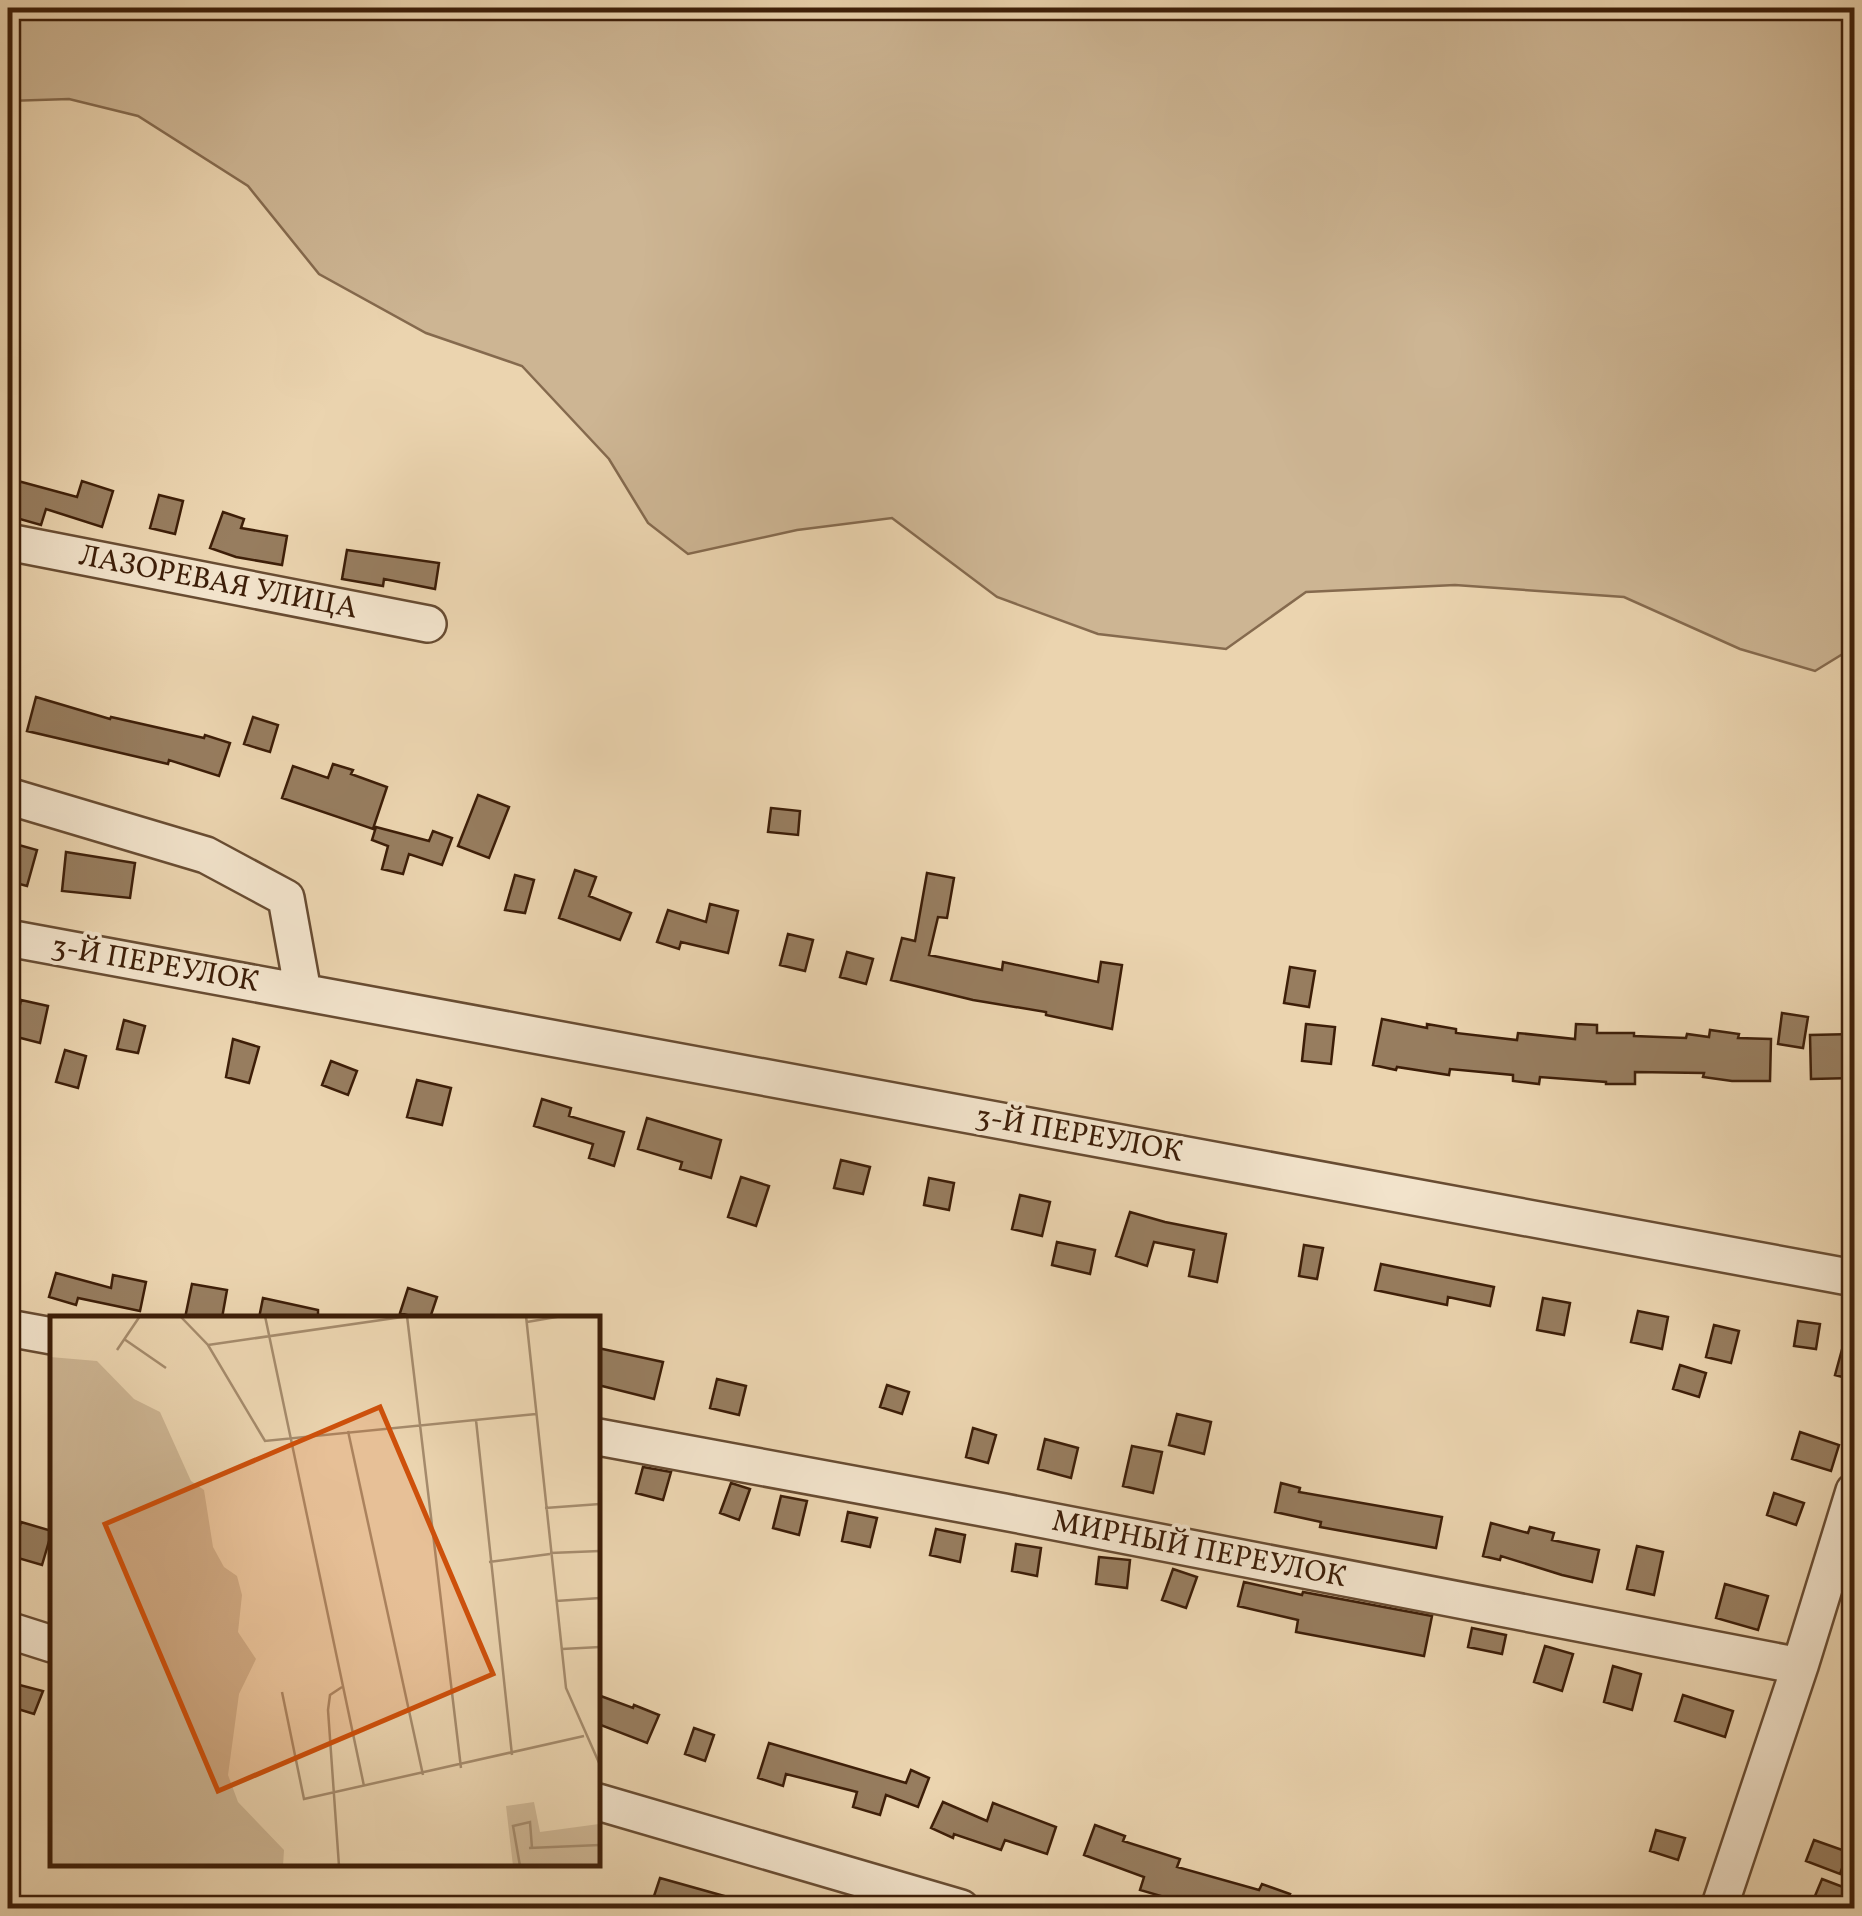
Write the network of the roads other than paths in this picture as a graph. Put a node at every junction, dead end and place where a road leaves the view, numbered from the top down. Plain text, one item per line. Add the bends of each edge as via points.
1 (8, 542) edge
2 (428, 624) dead end
3 (8, 796) edge
4 (8, 938) edge
5 (303, 992) junction
6 (1854, 1278) edge
7 (8, 1328) edge
8 (50, 1336) edge
9 (600, 1437) edge
10 (1854, 1491) edge
11 (8, 1630) edge
12 (50, 1643) edge
13 (1800, 1666) junction
14 (600, 1803) edge
15 (962, 1908) edge
16 (1720, 1908) edge

1 - 2 street, ЛАЗОРЕВАЯ УЛИЦА
3 - 5 street, 3-Й ПЕРЕУЛОК via 206,855 286,898
4 - 5 street, 3-Й ПЕРЕУЛОК
5 - 6 street, 3-Й ПЕРЕУЛОК
7 - 8 street
9 - 13 street, МИРНЫЙ ПЕРЕУЛОК
10 - 13 street
11 - 12 street
13 - 16 street
14 - 15 street

